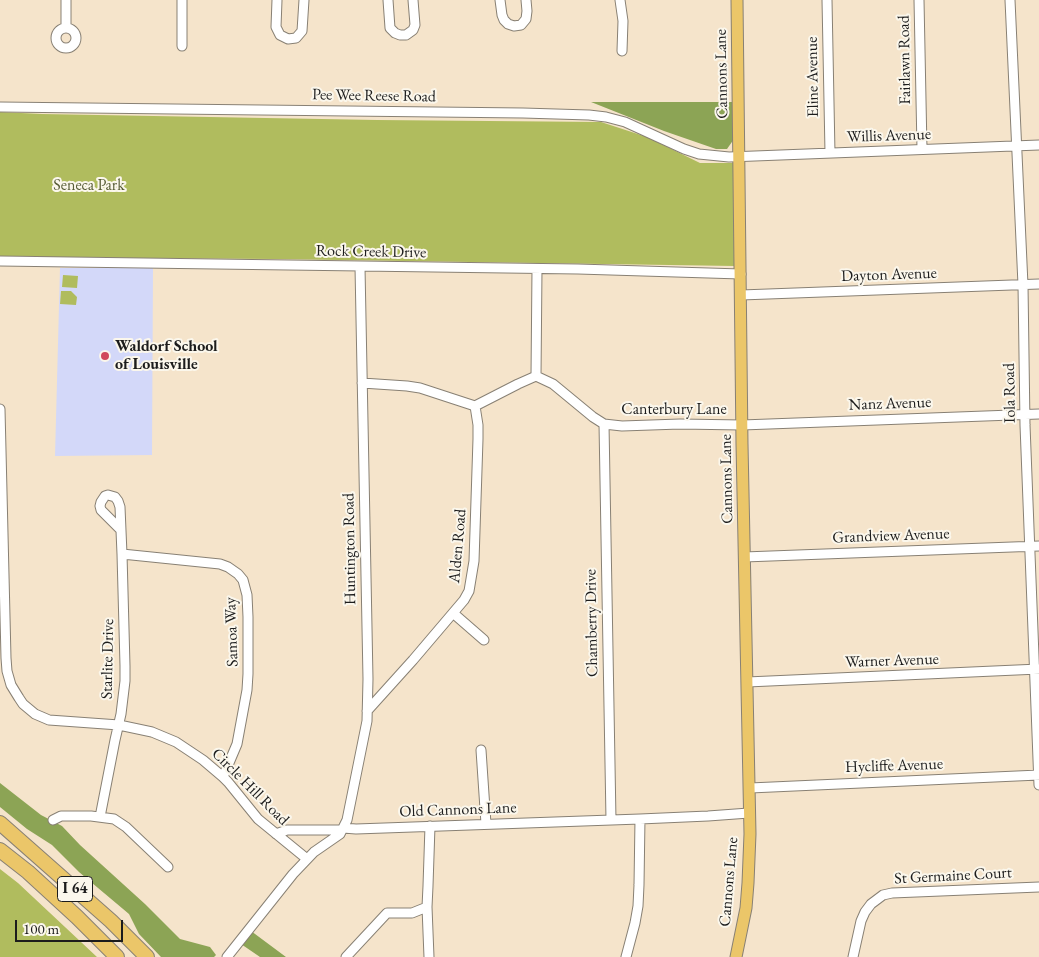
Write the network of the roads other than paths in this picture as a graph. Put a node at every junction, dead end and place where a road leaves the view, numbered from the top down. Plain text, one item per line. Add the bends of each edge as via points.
1 (66, 0) edge
2 (182, 0) edge
3 (277, 0) edge
4 (304, 0) edge
5 (388, 0) edge
6 (413, 0) edge
7 (500, 0) edge
8 (526, 0) edge
9 (620, 0) edge
10 (738, 0) edge
11 (827, 0) edge
12 (919, 0) edge
13 (1010, 0) edge
14 (66, 28) dead end
15 (182, 46) dead end
16 (622, 51) dead end
17 (0, 107) edge
18 (1039, 145) edge
19 (1016, 146) junction
20 (922, 150) junction
21 (830, 153) junction
22 (740, 158) junction
23 (0, 262) edge
24 (360, 267) junction
25 (537, 269) junction
26 (741, 274) junction
27 (1039, 284) edge
28 (1022, 285) junction
29 (741, 295) junction
30 (536, 376) junction
31 (362, 384) junction
32 (475, 406) junction
33 (0, 409) edge
34 (1025, 414) junction
35 (1039, 414) edge
36 (604, 424) junction
37 (742, 425) junction
38 (121, 530) dead end
39 (1034, 546) edge
40 (122, 554) junction
41 (744, 557) junction
42 (453, 613) junction
43 (3, 629) edge
44 (484, 640) dead end
45 (1037, 669) edge
46 (747, 682) junction
47 (368, 711) junction
48 (119, 725) junction
49 (481, 750) dead end
50 (1039, 775) edge
51 (222, 777) junction
52 (1039, 785) edge
53 (750, 788) junction
54 (749, 813) junction
55 (100, 817) junction
56 (640, 819) junction
57 (53, 820) dead end
58 (612, 820) junction
59 (0, 823) edge
60 (486, 824) junction
61 (430, 826) junction
62 (343, 829) junction
63 (276, 834) junction
64 (0, 850) edge
65 (307, 859) junction
66 (168, 867) dead end
67 (1039, 887) edge
68 (427, 907) junction
69 (117, 957) edge
70 (146, 957) edge
71 (227, 957) edge
72 (346, 957) edge
73 (429, 957) edge
74 (626, 957) edge
75 (736, 957) edge
76 (853, 957) edge

1 - 14 street
2 - 15 street
3 - 4 street via 276,27 280,35 288,39 296,38 302,31
5 - 6 street via 392,31 406,36 415,26
7 - 8 street via 504,20 514,26 521,25 526,18
9 - 16 street
10 - 22 main road, Cannons Lane
11 - 21 street, Eline Avenue
12 - 20 street, Fairlawn Road
13 - 19 street, Iola Road
17 - 22 street, Pee Wee Reese Road via 575,114 625,122 699,154
18 - 19 street, Willis Avenue
19 - 20 street, Willis Avenue
19 - 28 street, Iola Road
20 - 21 street, Willis Avenue
21 - 22 street, Willis Avenue
22 - 26 main road, Cannons Lane
23 - 24 street, Rock Creek Drive
24 - 25 street, Rock Creek Drive
24 - 31 street, Huntington Road
25 - 26 street, Rock Creek Drive
25 - 30 street
26 - 29 main road, Cannons Lane
27 - 28 street, Dayton Avenue
28 - 29 street, Dayton Avenue
28 - 34 street, Iola Road
29 - 37 main road, Cannons Lane
30 - 32 street
30 - 36 street, Canterbury Lane via 553,384
31 - 32 street via 420,388
31 - 47 street, Huntington Road
32 - 42 street, Alden Road via 478,439 474,561 469,591
33 - 43 street, Circle Hill Road
34 - 35 street, Nanz Avenue
34 - 37 street, Nanz Avenue
34 - 39 street, Iola Road
36 - 37 street, Canterbury Lane
36 - 58 street, Chamberry Drive
37 - 41 main road, Cannons Lane
38 - 40 street, Starlite Drive
39 - 41 street, Grandview Avenue
39 - 45 street, Iola Road
40 - 48 street, Starlite Drive via 125,682
40 - 51 street, Samoa Way via 220,564 243,580 248,617 247,690 237,744
41 - 46 main road, Cannons Lane
42 - 44 street
42 - 47 street, Alden Road
43 - 48 street, Circle Hill Road via 11,685 29,710 56,722
45 - 46 street, Warner Avenue
45 - 50 street, Iola Road
46 - 53 main road, Cannons Lane
47 - 62 street, Huntington Road
48 - 51 street, Circle Hill Road via 152,732 176,742
48 - 55 street, Starlite Drive
49 - 60 street
50 - 52 street, Iola Road
50 - 53 street, Hycliffe Avenue
51 - 63 street, Circle Hill Road via 258,819
53 - 54 main road, Cannons Lane
54 - 56 street, Old Cannons Lane
54 - 75 main road, Cannons Lane via 746,908
55 - 57 street via 61,816
55 - 66 street via 114,819 126,827
56 - 58 street, Old Cannons Lane
56 - 74 street via 638,906
58 - 60 street, Old Cannons Lane
59 - 70 highway, I 64 via 111,921
60 - 61 street, Old Cannons Lane
61 - 62 street, Old Cannons Lane
61 - 68 street
62 - 63 street, Old Cannons Lane via 287,830
62 - 65 street
63 - 65 street, Circle Hill Road
64 - 69 highway, I 64 via 28,872
65 - 71 street
67 - 76 street, St Germaine Court via 883,895 865,912
68 - 72 street via 412,913 387,913
68 - 73 street

